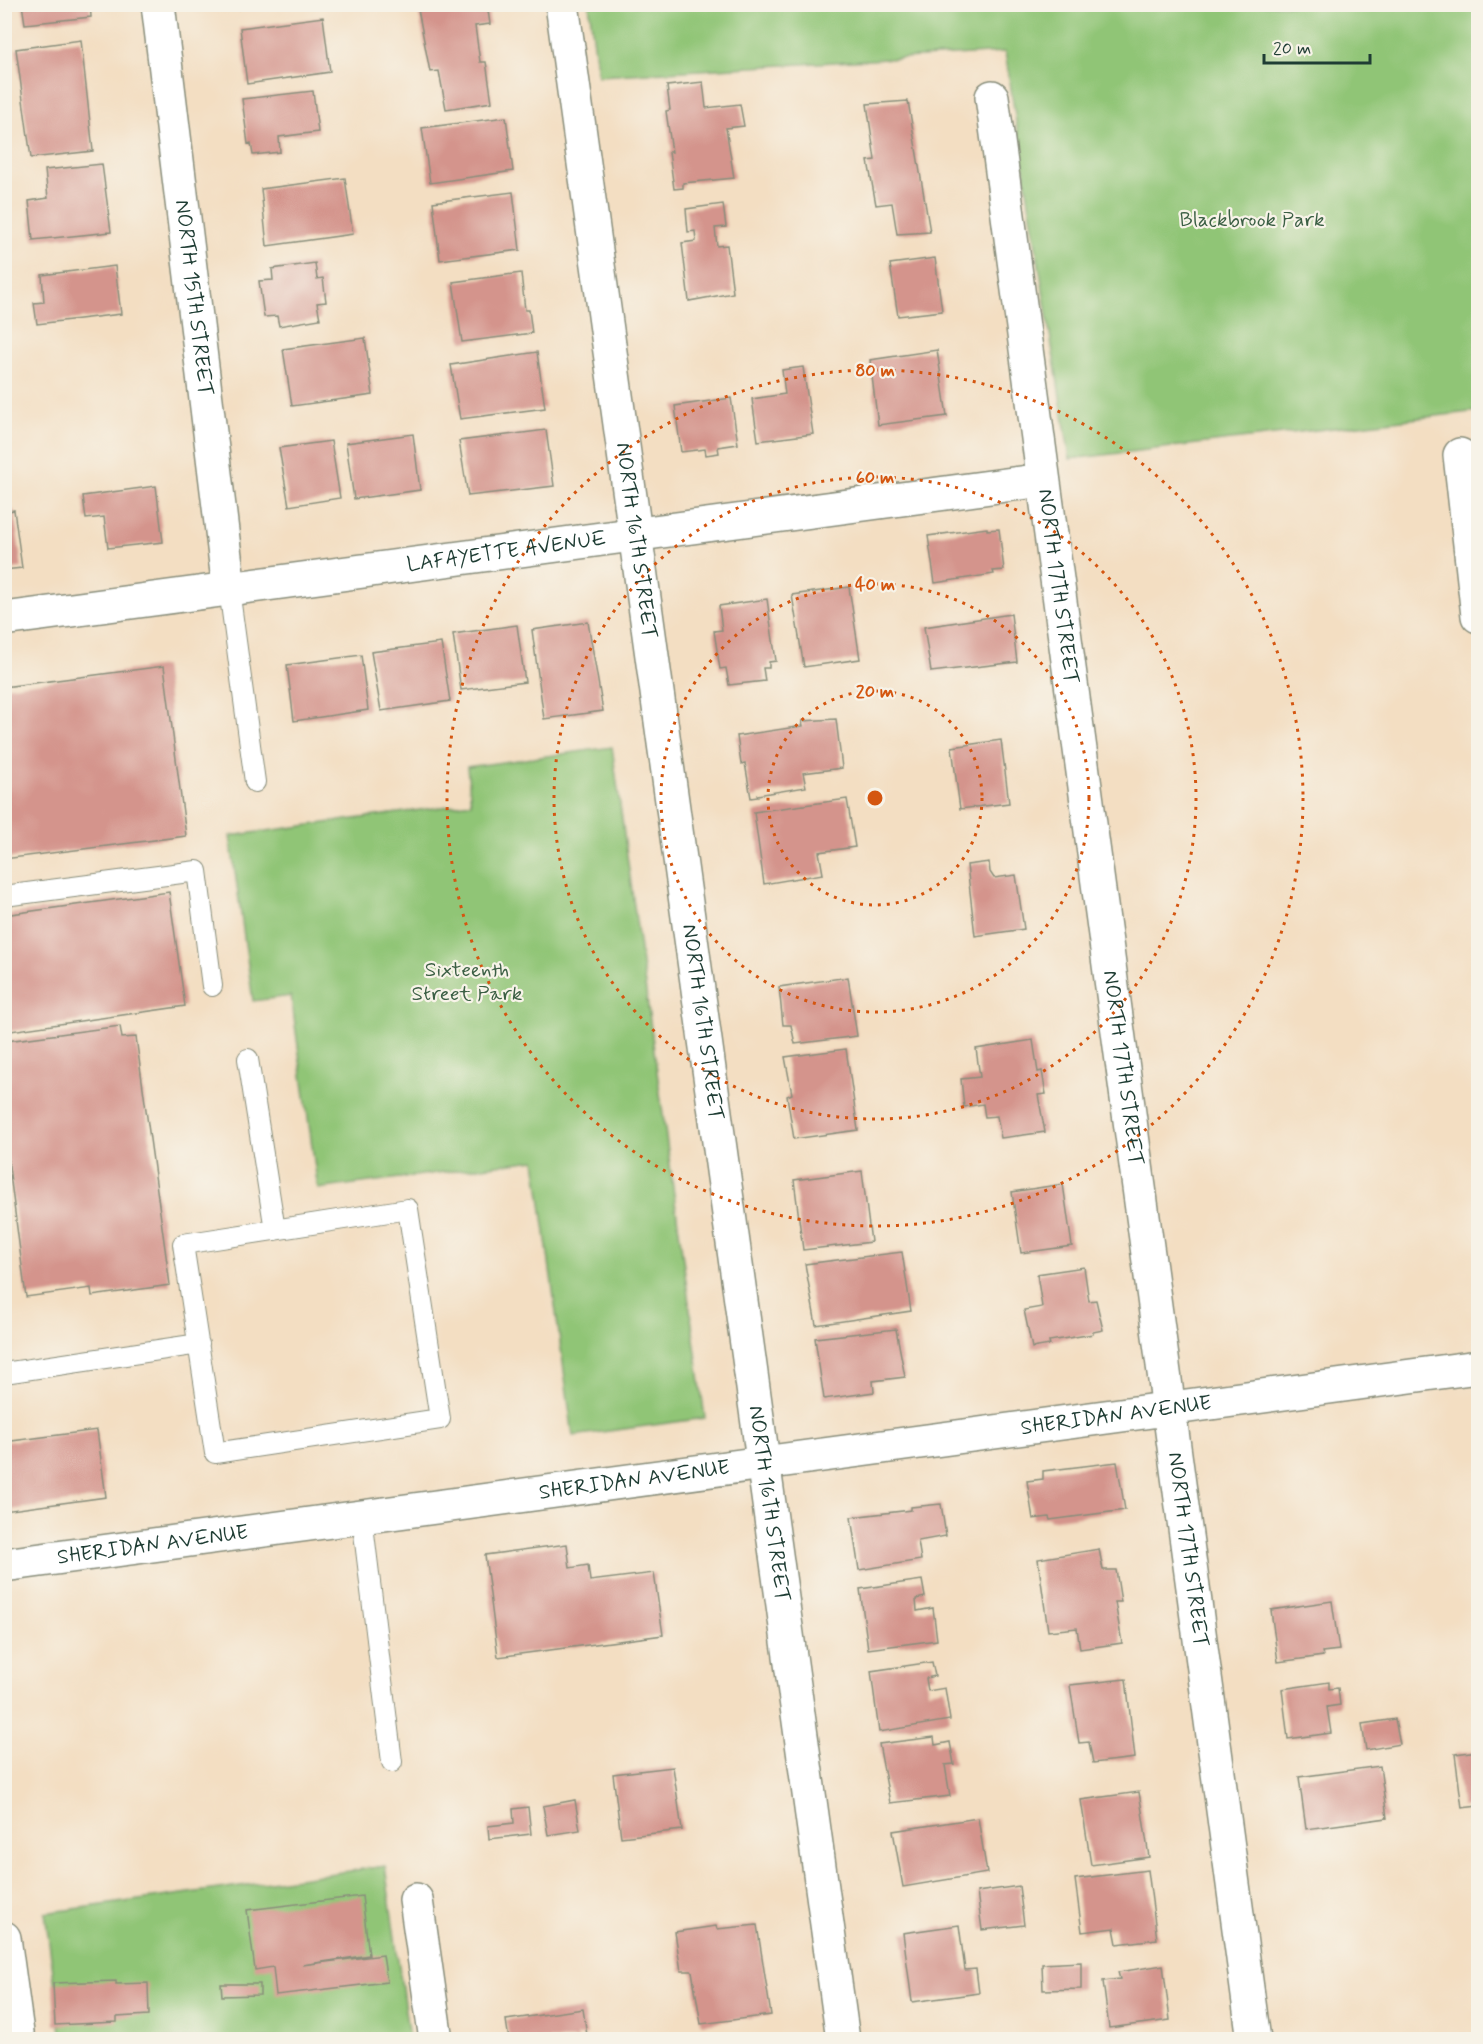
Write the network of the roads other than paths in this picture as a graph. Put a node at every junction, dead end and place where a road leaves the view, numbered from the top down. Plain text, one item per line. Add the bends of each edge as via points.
1 (158, 4) edge
2 (562, 4) edge
3 (992, 97) dead end
4 (1460, 454) dead end
5 (1043, 480) junction
6 (636, 535) junction
7 (229, 589) junction
8 (1479, 616) edge
9 (4, 619) edge
10 (255, 782) dead end
11 (4, 896) edge
12 (212, 986) dead end
13 (248, 1059) dead end
14 (274, 1230) junction
15 (199, 1344) junction
16 (1479, 1367) edge
17 (4, 1373) edge
18 (1169, 1408) junction
19 (763, 1463) junction
20 (362, 1517) junction
21 (4, 1565) edge
22 (392, 1762) dead end
23 (416, 1900) dead end
24 (4, 1938) edge
25 (18, 2040) edge
26 (436, 2040) edge
27 (843, 2040) edge
28 (1254, 2040) edge

1 - 7 street, NORTH 15TH STREET
2 - 6 street, NORTH 16TH STREET
3 - 5 street, NORTH 17TH STREET
4 - 8 street
5 - 6 street, LAFAYETTE AVENUE
5 - 18 street, NORTH 17TH STREET
6 - 7 street, LAFAYETTE AVENUE
6 - 19 street, NORTH 16TH STREET
7 - 9 street, LAFAYETTE AVENUE
7 - 10 lane
11 - 12 lane via 197,871
13 - 14 lane
14 - 15 lane via 183,1244
14 - 15 lane via 408,1209 440,1419 215,1453
15 - 17 lane
16 - 18 street, SHERIDAN AVENUE
18 - 19 street, SHERIDAN AVENUE
18 - 28 street, NORTH 17TH STREET
19 - 20 street, SHERIDAN AVENUE
19 - 27 street, NORTH 16TH STREET
20 - 21 street, SHERIDAN AVENUE
20 - 22 lane
23 - 26 street
24 - 25 street

